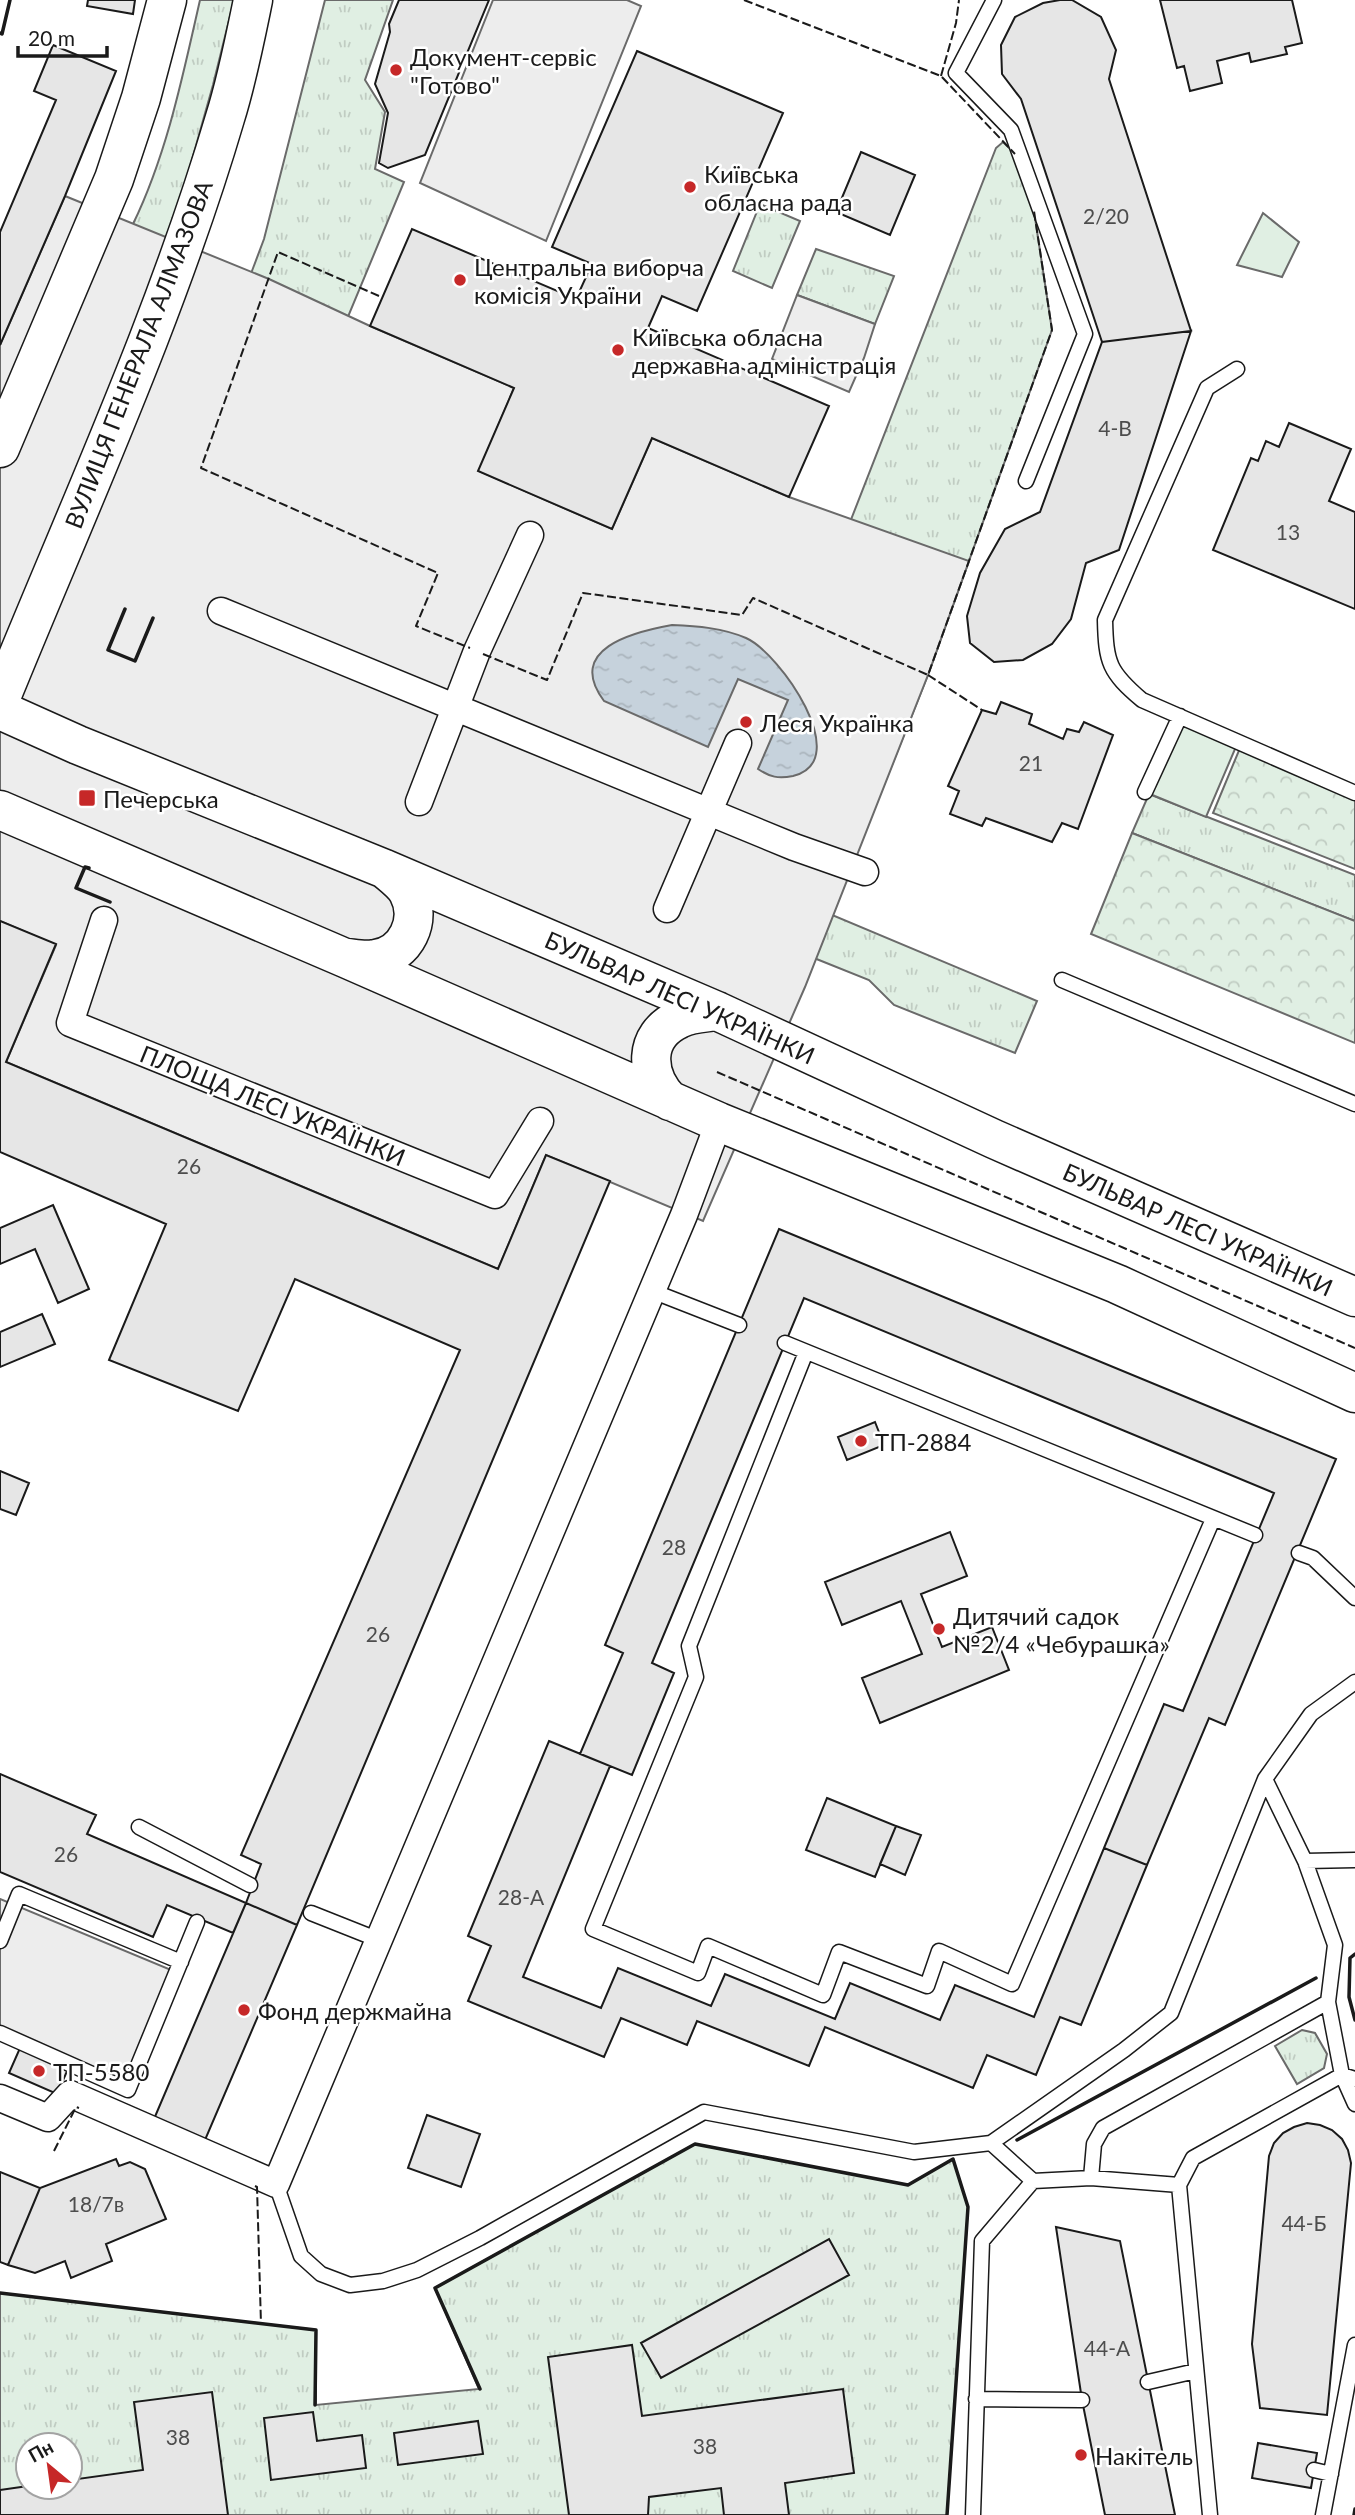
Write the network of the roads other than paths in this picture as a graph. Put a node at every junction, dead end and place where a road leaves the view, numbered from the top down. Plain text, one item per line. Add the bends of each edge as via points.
1 (167, 0) edge
2 (253, 0) edge
3 (994, 0) edge
4 (1237, 369) dead end
5 (0, 448) edge
6 (1026, 481) dead end
7 (530, 535) dead end
8 (221, 611) dead end
9 (0, 700) edge
10 (457, 708) junction
11 (0, 710) edge
12 (1180, 716) junction
13 (738, 743) dead end
14 (1145, 792) dead end
15 (1355, 793) edge
16 (419, 802) dead end
17 (0, 810) edge
18 (708, 811) junction
19 (385, 869) junction
20 (865, 872) dead end
21 (667, 909) dead end
22 (104, 920) dead end
23 (345, 957) junction
24 (1062, 980) dead end
25 (717, 1011) junction
26 (670, 1101) junction
27 (1355, 1104) edge
28 (540, 1121) dead end
29 (719, 1122) junction
30 (652, 1291) junction
31 (1355, 1297) edge
32 (739, 1325) dead end
33 (785, 1343) dead end
34 (806, 1352) junction
35 (1355, 1393) edge
36 (1213, 1519) junction
37 (1255, 1535) dead end
38 (1299, 1553) dead end
39 (1355, 1598) edge
40 (1355, 1682) edge
41 (1265, 1779) junction
42 (139, 1827) dead end
43 (1355, 1860) edge
44 (1305, 1861) junction
45 (250, 1885) dead end
46 (311, 1913) dead end
47 (197, 1922) dead end
48 (379, 1940) junction
49 (0, 1941) edge
50 (181, 1962) junction
51 (1328, 2002) junction
52 (0, 2033) edge
53 (1349, 2077) edge
54 (0, 2098) edge
55 (1355, 2104) edge
56 (991, 2143) junction
57 (1091, 2178) junction
58 (1033, 2181) junction
59 (276, 2184) junction
60 (1179, 2185) junction
61 (1355, 2345) edge
62 (1196, 2371) junction
63 (1148, 2382) dead end
64 (976, 2399) junction
65 (1082, 2400) dead end
66 (1314, 2470) dead end
67 (1331, 2474) junction
68 (973, 2515) edge
69 (1210, 2515) edge
70 (1323, 2515) edge

1 - 5 main road via 114,179
2 - 9 main road, ВУЛИЦЯ ГЕНЕРАЛА АЛМАЗОВА via 226,116 193,221 104,452
3 - 6 lane via 956,73 1011,130 1085,334
4 - 12 lane via 1207,388 1105,620 1106,654 1120,681 1142,700
7 - 10 street via 477,651
8 - 10 street
10 - 16 street
10 - 18 street
11 - 19 main road, БУЛЬВАР ЛЕСІ УКРАЇНКИ
12 - 14 lane
12 - 15 lane
13 - 18 street
17 - 23 main road
18 - 20 street
18 - 21 street
19 - 23 main road via 408,891 412,928 388,956
19 - 25 main road, БУЛЬВАР ЛЕСІ УКРАЇНКИ
22 - 28 street, ПЛОЩА ЛЕСІ УКРАЇНКИ via 70,1023 495,1195
23 - 26 main road
24 - 27 lane
25 - 26 main road via 682,1017 654,1042 652,1073
25 - 31 main road, БУЛЬВАР ЛЕСІ УКРАЇНКИ
26 - 29 main road
29 - 30 street
29 - 35 main road via 1117,1284
30 - 32 lane
30 - 48 street
33 - 34 lane
34 - 36 lane
34 - 36 lane via 689,1646 696,1677 593,1929 698,1973 708,1946 824,1995 839,1952 927,1986 939,1951 1012,1984
36 - 37 lane
38 - 39 lane via 1313,1558
40 - 41 lane via 1311,1714
41 - 44 lane
41 - 56 lane via 1171,2013
42 - 45 lane via 217,1877
43 - 44 lane
44 - 51 lane via 1335,1945
46 - 48 lane
47 - 50 lane
48 - 59 street
49 - 50 lane via 19,1894
50 - 52 lane via 128,2090
51 - 53 lane
51 - 57 lane via 1103,2127 1094,2144
53 - 55 lane
53 - 60 lane via 1193,2158
54 - 59 street via 48,2118 70,2094
56 - 58 lane
56 - 59 lane via 914,2152 704,2112 417,2270 350,2285 321,2274 301,2256
57 - 58 lane
57 - 60 lane
58 - 64 lane via 982,2241
60 - 62 lane
61 - 67 lane
62 - 63 lane
62 - 69 lane
64 - 65 lane
64 - 68 lane
66 - 67 lane
67 - 70 lane

